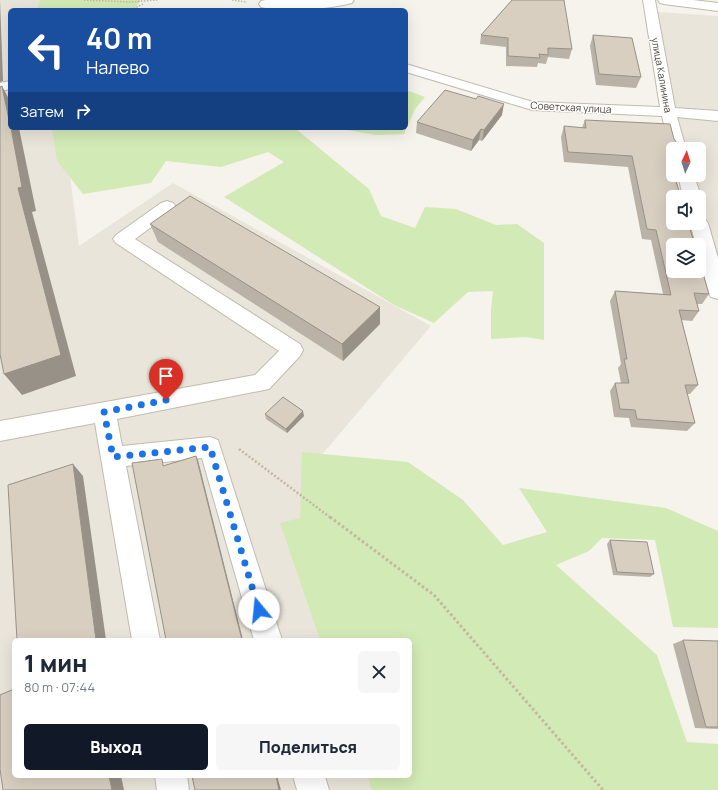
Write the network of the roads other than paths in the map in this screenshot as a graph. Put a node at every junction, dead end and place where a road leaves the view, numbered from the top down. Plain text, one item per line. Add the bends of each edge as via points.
1 (648, 0) edge
2 (664, 0) edge
3 (352, 6) edge
4 (718, 7) edge
5 (272, 8) edge
6 (408, 69) edge
7 (668, 112) junction
8 (718, 116) edge
9 (676, 142) edge
10 (167, 207) dead end
11 (701, 230) edge
12 (718, 292) edge
13 (104, 412) junction
14 (0, 431) edge
15 (113, 457) junction
16 (146, 638) edge
17 (267, 638) edge
18 (171, 778) edge
19 (310, 778) edge
20 (173, 790) edge
21 (313, 790) edge

1 - 7 street, улица Калинина
2 - 4 street
3 - 5 street via 265,4
6 - 7 street, Советская улица via 532,106
7 - 8 street, Советская улица
7 - 9 street, улица Калинина
10 - 13 street via 122,239 293,350 261,384
11 - 12 street
13 - 14 street
13 - 15 street
15 - 16 street
15 - 17 street via 210,447
18 - 20 street
19 - 21 street

